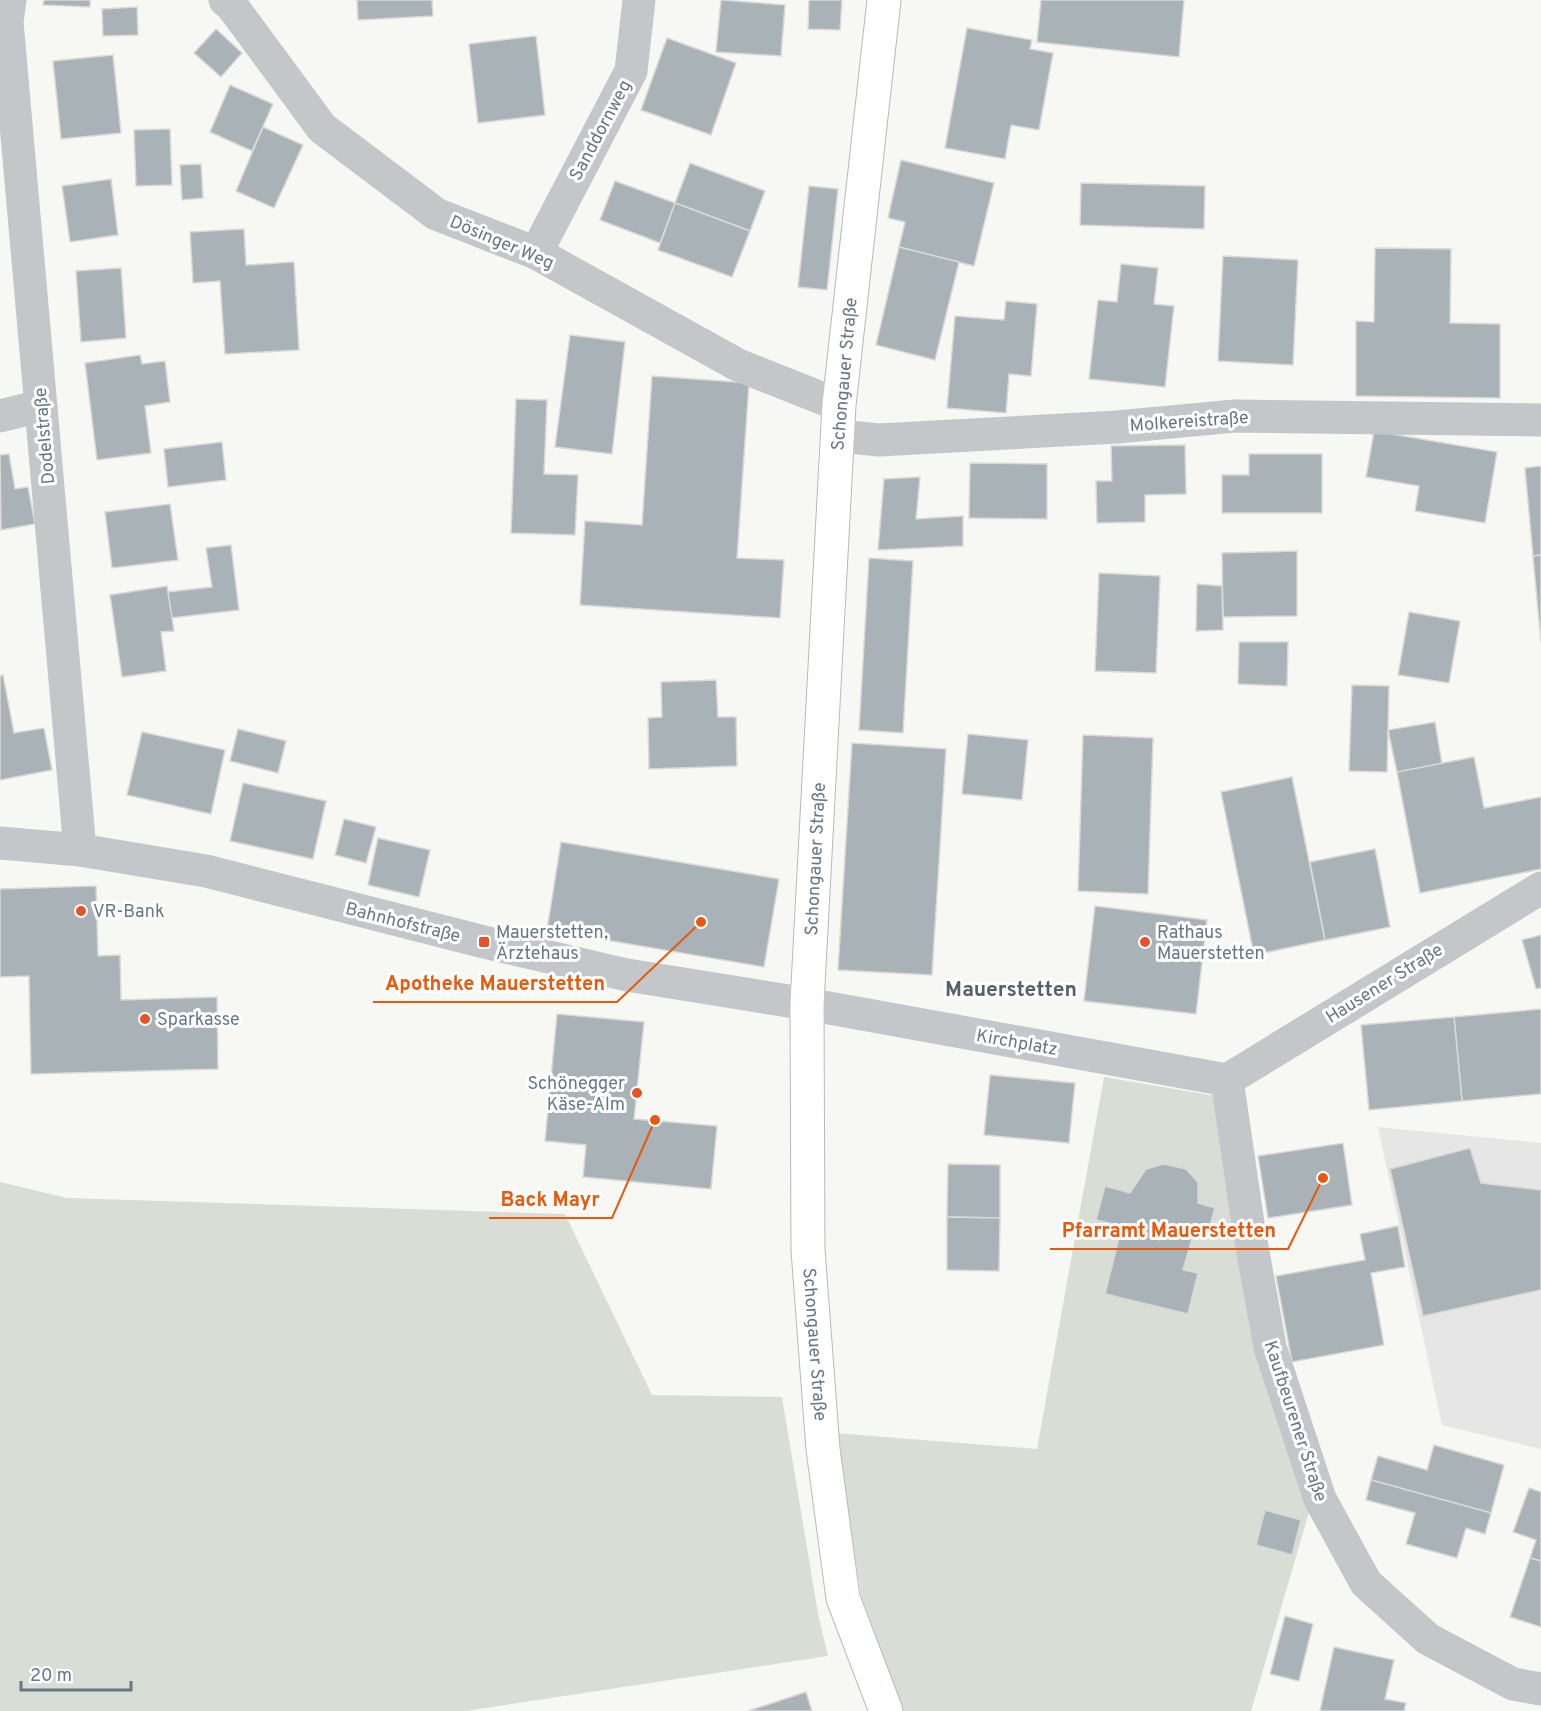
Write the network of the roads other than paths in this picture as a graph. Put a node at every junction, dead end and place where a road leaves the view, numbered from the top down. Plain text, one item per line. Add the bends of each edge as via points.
1 (225, 0) edge
2 (639, 0) edge
3 (884, 0) edge
4 (9, 11) edge
5 (536, 253) junction
6 (839, 405) junction
7 (41, 406) junction
8 (0, 416) edge
9 (1541, 420) edge
10 (838, 436) junction
11 (0, 843) edge
12 (80, 850) junction
13 (1541, 888) edge
14 (807, 1004) junction
15 (1227, 1080) junction
16 (1541, 1689) edge
17 (886, 1711) edge

1 - 5 street, Dösinger Weg via 322,128 436,214
2 - 5 street, Sanddornweg via 631,71
3 - 6 main road, Schongauer Straße
4 - 7 street, Dodelstraße
5 - 6 street, Dösinger Weg via 738,365
6 - 10 main road, Schongauer Straße
7 - 8 street
7 - 12 street, Dodelstraße
9 - 10 street, Molkereistraße via 1235,416 1117,427 879,440
10 - 14 main road, Schongauer Straße
11 - 12 street, Bahnhofstraße
12 - 14 street, Bahnhofstraße via 206,872 627,975
13 - 15 street, Hausener Straße
14 - 15 street, Kirchplatz
14 - 17 main road, Schongauer Straße via 808,1250 823,1449 843,1598
15 - 16 street, Kaufbeurener Straße via 1270,1347 1320,1499 1366,1583 1428,1639 1513,1684

